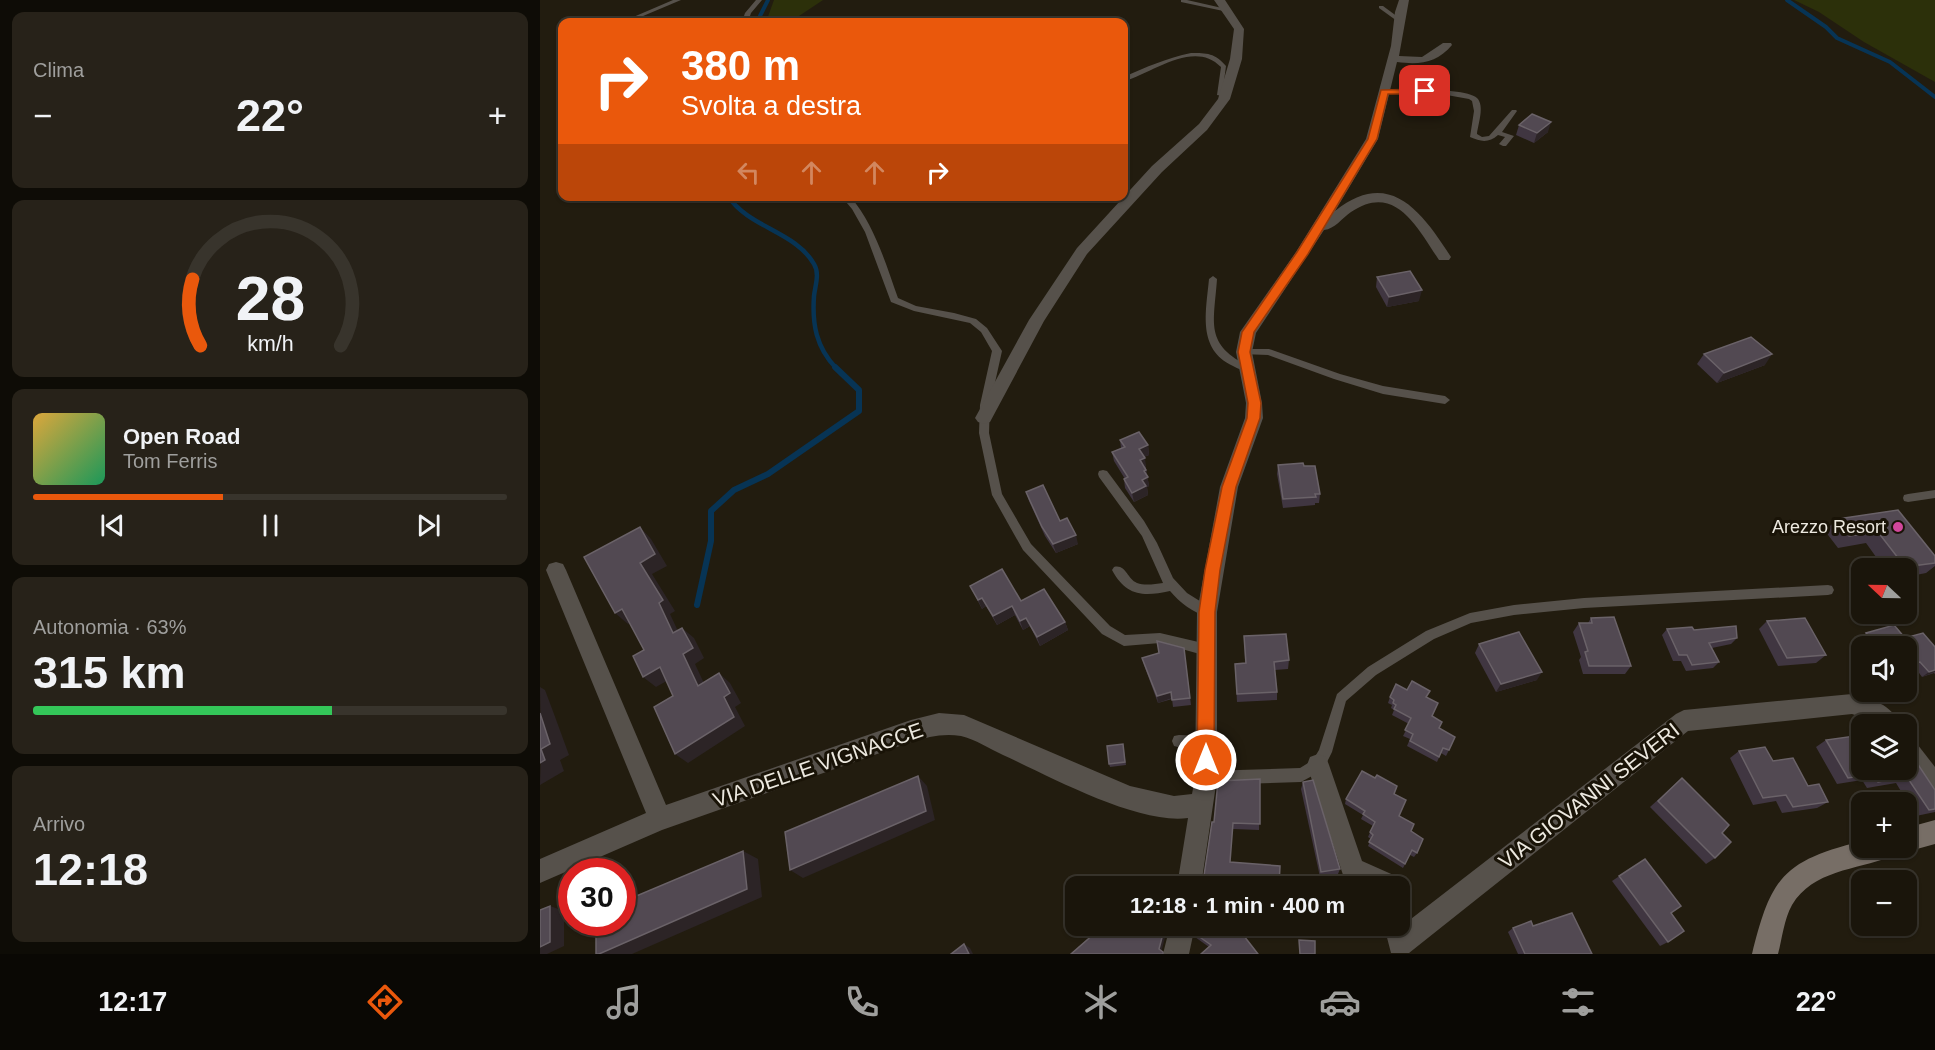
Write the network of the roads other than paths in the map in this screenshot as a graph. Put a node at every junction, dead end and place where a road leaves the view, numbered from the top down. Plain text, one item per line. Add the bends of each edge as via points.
1 (678, 0) edge
2 (759, 0) edge
3 (1404, 0) edge
4 (1183, 1) edge
5 (1224, 5) edge
6 (1381, 7) dead end
7 (634, 18) dead end
8 (746, 18) edge
9 (1399, 20) junction
10 (1448, 45) dead end
11 (1393, 58) junction
12 (1128, 77) edge
13 (1384, 92) junction
14 (1514, 111) dead end
15 (1212, 118) junction
16 (1498, 133) junction
17 (1503, 144) dead end
18 (850, 201) edge
19 (1128, 201) edge
20 (1128, 201) edge
21 (1307, 246) junction
22 (1444, 257) dead end
23 (1213, 279) dead end
24 (1246, 361) junction
25 (1445, 400) dead end
26 (984, 418) junction
27 (1103, 474) dead end
28 (1935, 494) edge
29 (1908, 498) dead end
30 (556, 570) dead end
31 (1118, 570) dead end
32 (1172, 586) junction
33 (1828, 590) dead end
34 (1207, 612) junction
35 (1207, 650) junction
36 (1877, 714) edge
37 (1179, 741) dead end
38 (1206, 742) junction
39 (1917, 762) edge
40 (1318, 765) junction
41 (1206, 778) junction
42 (1935, 785) edge
43 (1201, 804) junction
44 (660, 819) junction
45 (1935, 832) edge
46 (1917, 837) edge
47 (1851, 856) edge
48 (540, 871) edge
49 (1190, 876) edge
50 (1368, 876) edge
51 (1180, 936) edge
52 (1398, 936) edge
53 (1176, 954) edge
54 (1765, 954) edge

1 - 7 lane
2 - 8 lane
3 - 9 street
4 - 5 lane
5 - 15 street via 1239,28 1236,59 1228,90
6 - 9 lane
9 - 11 street
10 - 11 street via 1430,60
11 - 13 street
12 - 15 lane via 1185,54 1216,58 1225,70
13 - 16 lane via 1466,95 1477,104 1473,135 1486,140
13 - 21 street via 1372,139
14 - 16 lane
15 - 20 street
16 - 17 lane via 1510,136
18 - 26 lane via 878,248 894,300 909,308 974,322 997,351
19 - 26 street via 1082,251 1037,320
21 - 22 street via 1349,206 1380,189 1407,207
21 - 24 street via 1248,332
23 - 24 lane via 1210,335 1217,352 1228,362
24 - 25 lane via 1269,352 1383,390
24 - 34 street via 1254,418 1229,487
26 - 35 lane via 997,495 1027,547 1106,630 1124,641 1160,638
27 - 32 lane via 1146,533
28 - 29 lane
30 - 44 street
31 - 32 lane via 1128,585 1137,589
32 - 34 lane
33 - 40 lane via 1584,603 1470,618 1420,641 1372,671 1341,698
34 - 35 street
35 - 38 street
36 - 52 street, VIA GIOVANNI SEVERI via 1852,704 1684,721 1400,944
37 - 38 lane
38 - 41 street
39 - 42 street
40 - 41 lane via 1300,775
40 - 50 street via 1353,869
41 - 43 street
43 - 44 street, VIA DELLE VIGNACCE via 1174,808 1130,798 964,726 939,724
43 - 49 street
44 - 48 street, VIA DELLE VIGNACCE
45 - 46 street
47 - 54 street via 1823,864 1797,880 1783,896
51 - 53 street

